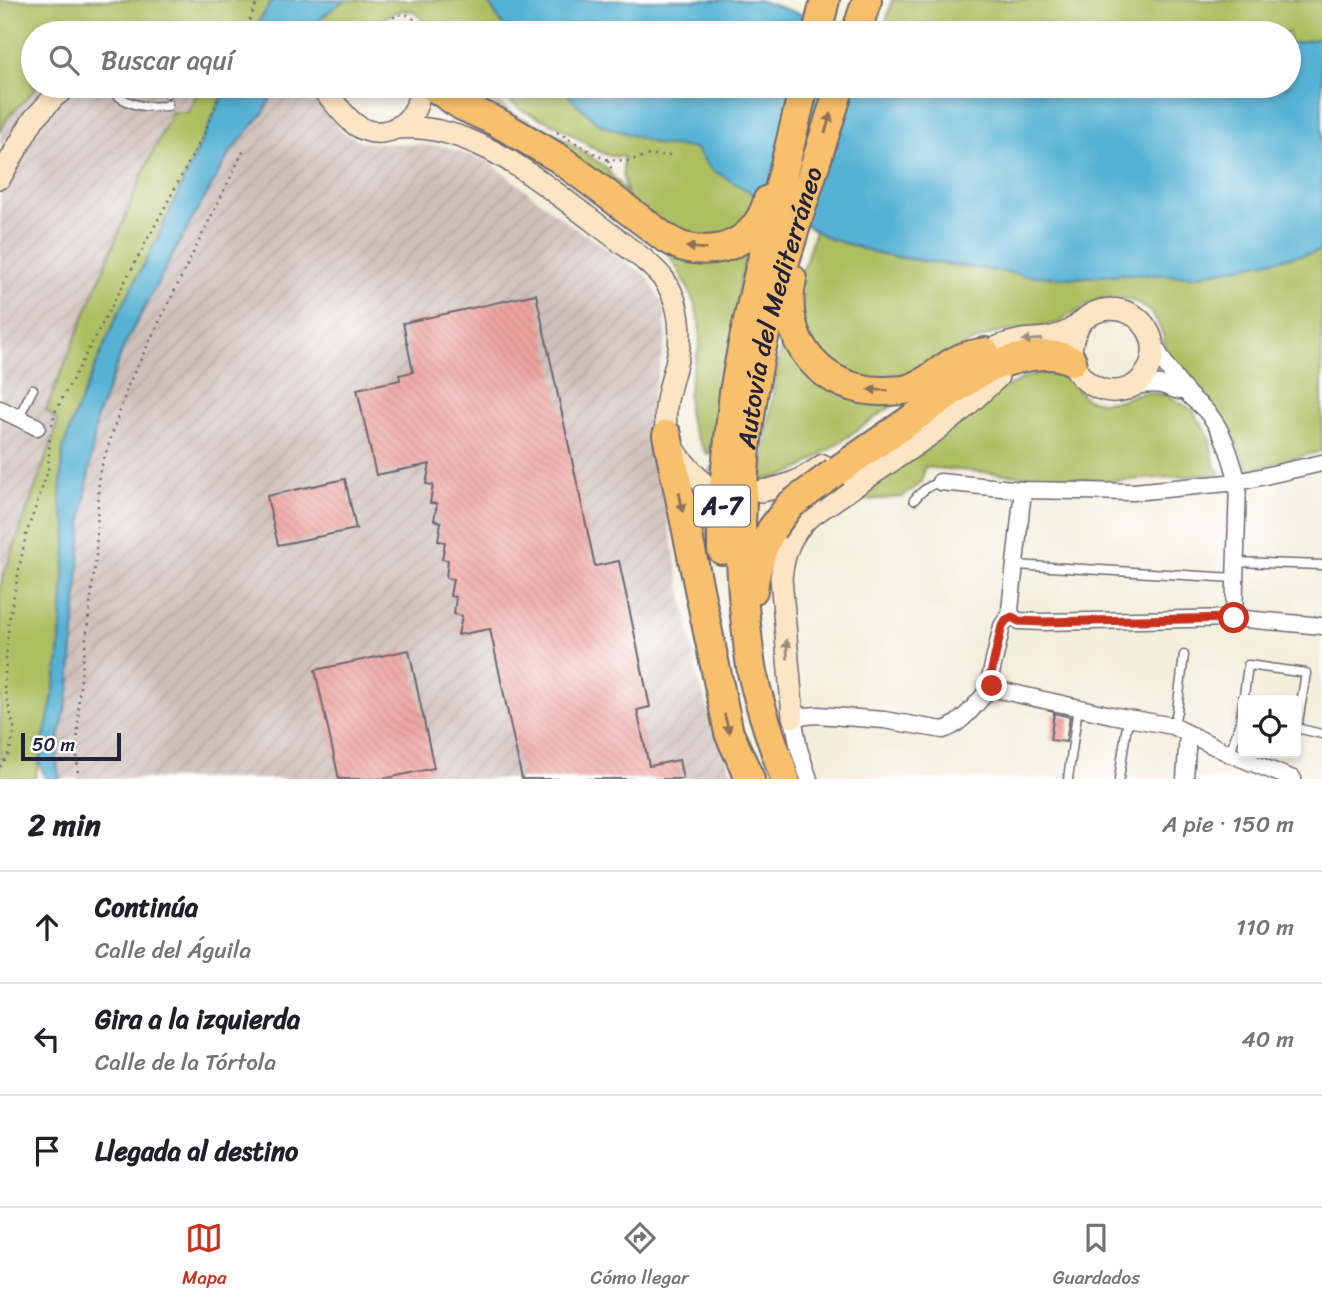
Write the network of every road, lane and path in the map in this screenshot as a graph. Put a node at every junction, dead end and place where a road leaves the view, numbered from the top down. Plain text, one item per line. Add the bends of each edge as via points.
1 (258, 0) edge
2 (825, 0) edge
3 (867, 0) edge
4 (249, 21) edge
5 (389, 21) edge
6 (416, 21) edge
7 (820, 21) edge
8 (860, 21) edge
9 (53, 98) edge
10 (123, 98) edge
11 (218, 98) edge
12 (332, 98) edge
13 (338, 98) edge
14 (418, 98) edge
15 (434, 98) edge
16 (450, 98) edge
17 (498, 98) edge
18 (801, 98) edge
19 (834, 98) edge
20 (506, 103) dead end
21 (168, 104) dead end
22 (341, 108) junction
23 (395, 128) junction
24 (555, 131) dead end
25 (244, 150) dead end
26 (670, 155) dead end
27 (0, 178) edge
28 (773, 231) junction
29 (1079, 325) junction
30 (1152, 340) junction
31 (985, 352) junction
32 (1074, 365) junction
33 (998, 377) junction
34 (1131, 386) junction
35 (33, 389) dead end
36 (1184, 391) junction
37 (0, 409) edge
38 (18, 418) junction
39 (37, 428) dead end
40 (667, 435) junction
41 (1322, 463) edge
42 (940, 482) joint
43 (1238, 482) junction
44 (1023, 490) junction
45 (914, 500) dead end
46 (1014, 565) junction
47 (1322, 565) edge
48 (1235, 570) junction
49 (1012, 617) junction
50 (1234, 618) junction
51 (1322, 626) edge
52 (1184, 654) dead end
53 (752, 671) junction
54 (992, 686) junction
55 (1245, 695) edge
56 (1301, 700) edge
57 (1078, 707) junction
58 (793, 717) junction
59 (1128, 718) junction
60 (1301, 729) edge
61 (1180, 730) junction
62 (1238, 730) edge
63 (1322, 734) edge
64 (1230, 754) junction
65 (0, 767) edge
66 (78, 779) edge
67 (750, 779) edge
68 (767, 779) edge
69 (785, 779) edge
70 (809, 779) edge
71 (1068, 779) edge
72 (1119, 779) edge
73 (1185, 779) edge
74 (1293, 779) edge

1 - 4 path
2 - 7 highway
3 - 8 highway
5 - 6 path via 405,14
9 - 27 street via 33,120
10 - 21 lane via 142,106
11 - 65 path via 204,134 55,412 48,471 26,535 9,620 4,688 15,731
12 - 22 street
13 - 22 street
14 - 23 street via 410,117
15 - 40 street via 648,249 673,274 686,298 692,327 679,423 706,477 680,457
28 -> 16 highway via 724,248 681,246 560,159
17 - 20 path
18 - 28 highway via 781,147 765,210
28 -> 19 highway, Autovía del Mediterráneo / A-7
22 - 23 street via 352,123 368,131
23 - 40 street via 439,130 483,146 539,181 642,258 665,281 673,295 680,344 666,401
24 - 26 path via 604,159
25 - 66 path via 129,383 99,474 96,557 79,695
31 -> 28 highway via 959,359 907,390 873,391 839,382 815,366 800,344 790,318 797,255
28 - 53 highway, Autovía del Mediterráneo / A-7 via 770,314 759,360 741,524
28 - 68 highway, Autovía del Mediterráneo / A-7 via 742,348 722,506 727,619 736,676
29 - 30 street via 1101,310 1120,310 1137,317
29 -> 31 street via 1050,338 1022,340
29 - 32 street via 1072,342
30 - 34 street via 1150,366
30 - 36 street
31 - 33 street via 801,480 760,497 773,504 800,501 842,485
32 - 33 street via 1030,365
32 - 34 street via 1095,388 1114,391
32 - 53 highway, bridge via 1063,356 1048,355 990,367 789,506 772,529 756,569 754,621 759,654
58 -> 33 street via 781,578 783,560 797,528 959,413
34 - 36 street via 1159,384
35 - 38 lane
36 - 43 street via 1214,421
37 - 38 street
38 - 39 street
40 -> 67 highway via 729,733
41 - 43 street
42 - 44 street
42 - 45 lane
43 - 44 street via 1133,492
43 - 48 street
44 - 46 street
46 - 48 lane
46 - 49 street
47 - 48 lane
48 - 50 street
49 - 50 street via 1042,622
49 - 54 street via 1002,626
50 - 51 street
52 - 61 lane via 1177,711
53 - 69 highway, Autovía del Mediterráneo / A-7
54 - 57 street
54 - 58 street via 959,723 943,730 884,720
55 - 56 lane via 1248,665 1306,673
57 - 59 street
57 - 71 lane
58 - 70 street
59 - 61 street
59 - 72 lane
60 - 63 lane
61 - 64 street
61 - 73 street
62 - 64 lane
64 - 74 street

